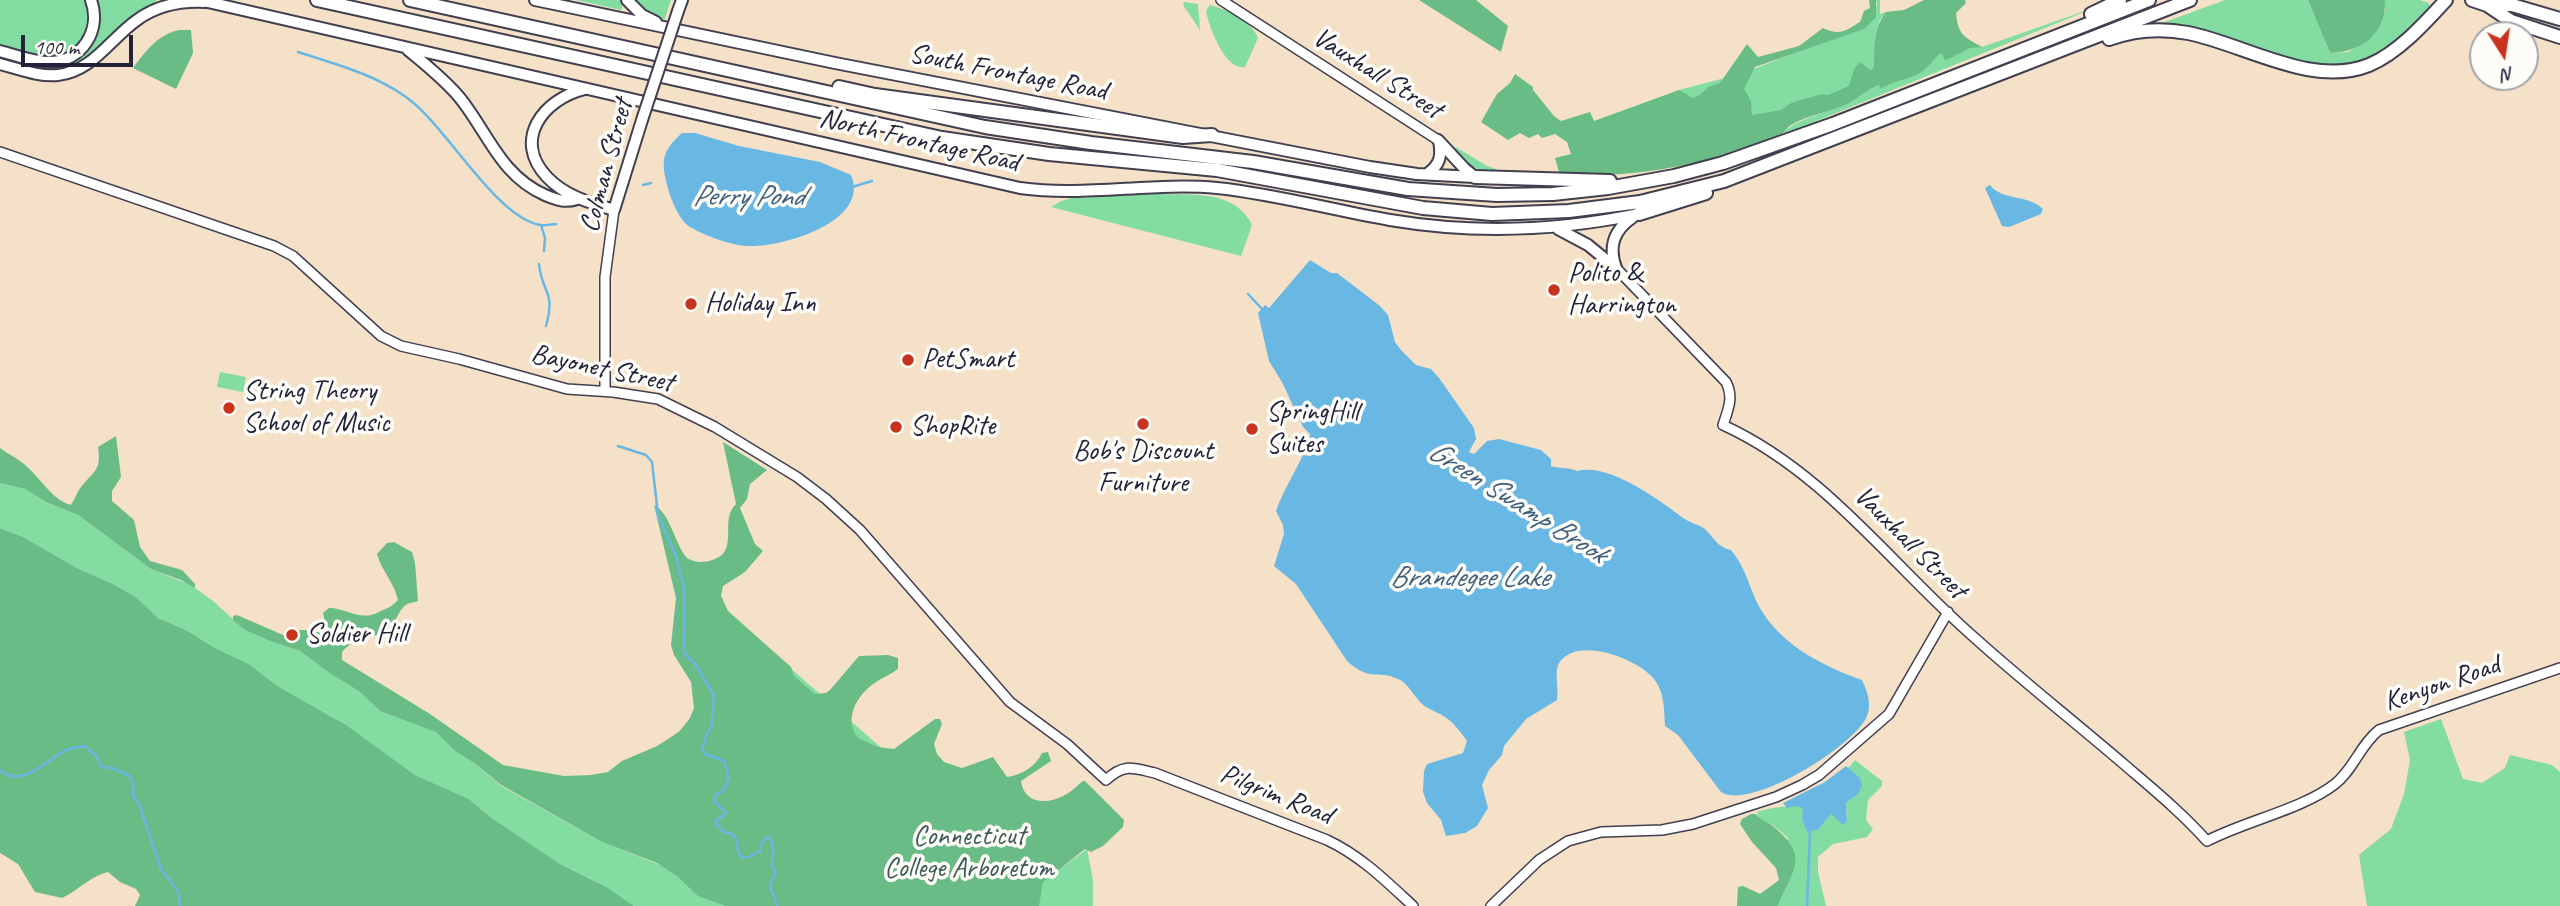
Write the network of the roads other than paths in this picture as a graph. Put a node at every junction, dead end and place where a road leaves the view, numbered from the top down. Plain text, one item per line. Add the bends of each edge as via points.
1 (91, 0) edge
2 (317, 0) edge
3 (410, 0) edge
4 (535, 0) edge
5 (627, 0) edge
6 (1221, 0) edge
7 (2120, 0) edge
8 (2149, 0) edge
9 (2190, 0) edge
10 (2446, 0) edge
11 (2472, 0) edge
12 (203, 1) edge
13 (680, 5) edge
14 (2487, 5) junction
15 (2560, 19) edge
16 (2560, 37) edge
17 (709, 38) junction
18 (2042, 42) junction
19 (404, 47) junction
20 (0, 51) edge
21 (2057, 51) junction
22 (0, 64) edge
23 (788, 85) junction
24 (588, 89) junction
25 (1212, 135) junction
26 (1438, 139) junction
27 (0, 152) edge
28 (1427, 174) junction
29 (1475, 177) junction
30 (1737, 177) junction
31 (1642, 183) junction
32 (577, 199) junction
33 (614, 210) junction
34 (1639, 214) junction
35 (1552, 227) junction
36 (1616, 268) junction
37 (605, 391) junction
38 (1948, 612) junction
39 (2560, 668) edge
40 (1106, 780) joint
41 (2207, 841) joint
42 (1413, 906) edge
43 (1492, 906) edge

1 - 20 main road via 93,31 71,57 46,62
2 - 30 highway via 942,138 1058,155 1210,169 1423,208 1502,214 1580,210 1662,197
3 - 23 highway
4 - 17 main road, South Frontage Road
5 - 17 main road via 648,19
6 - 26 street, Vauxhall Street
7 - 18 highway
8 - 18 highway
9 - 21 highway
10 - 21 highway via 2383,57 2355,70 2301,68 2184,32 2136,32
11 - 14 highway
12 - 19 main road, North Frontage Road
12 - 22 main road, North Frontage Road via 179,3 143,15 93,60 70,72 43,75
13 - 33 main road, Colman Street, bridge
14 - 15 highway via 2512,5
14 - 16 highway via 2509,20
17 - 25 main road, South Frontage Road
18 - 31 highway via 1754,154
19 - 24 main road, North Frontage Road
19 - 32 main road via 452,89 502,161 521,180 563,201
21 - 30 highway
23 - 25 highway via 821,84 1183,137
23 - 31 highway via 996,129 1229,158 1408,189 1538,194
24 - 32 main road via 551,104 539,118 534,135 534,152 542,171
24 - 35 main road, North Frontage Road via 1020,188 1212,188 1420,224
25 - 28 main road, South Frontage Road
26 - 28 main road via 1441,157
26 - 29 main road
27 - 37 street, Bayonet Street via 274,246 293,256 381,336 401,346 567,390
28 - 29 main road, South Frontage Road
29 - 31 highway
30 - 34 highway via 1697,197
32 - 33 main road
33 - 37 street, Colman Street via 605,277
34 - 35 main road, North Frontage Road
34 - 36 main road via 1615,234
35 - 36 main road via 1573,235
36 - 38 street, Vauxhall Street via 1726,382 1730,402 1723,425 1767,448 1813,481
37 - 40 street, Bayonet Street via 676,406 759,453 826,499 878,550 1010,702 1068,744
38 - 41 street, Vauxhall Street via 2189,820
38 - 43 street via 1889,714 1819,775 1776,797 1693,824 1601,832 1568,841 1539,860
39 - 41 street, Kenyon Road via 2379,730 2364,744 2345,775 2323,792
40 - 42 street, Pilgrim Road via 1121,769 1155,773 1327,840 1370,865

